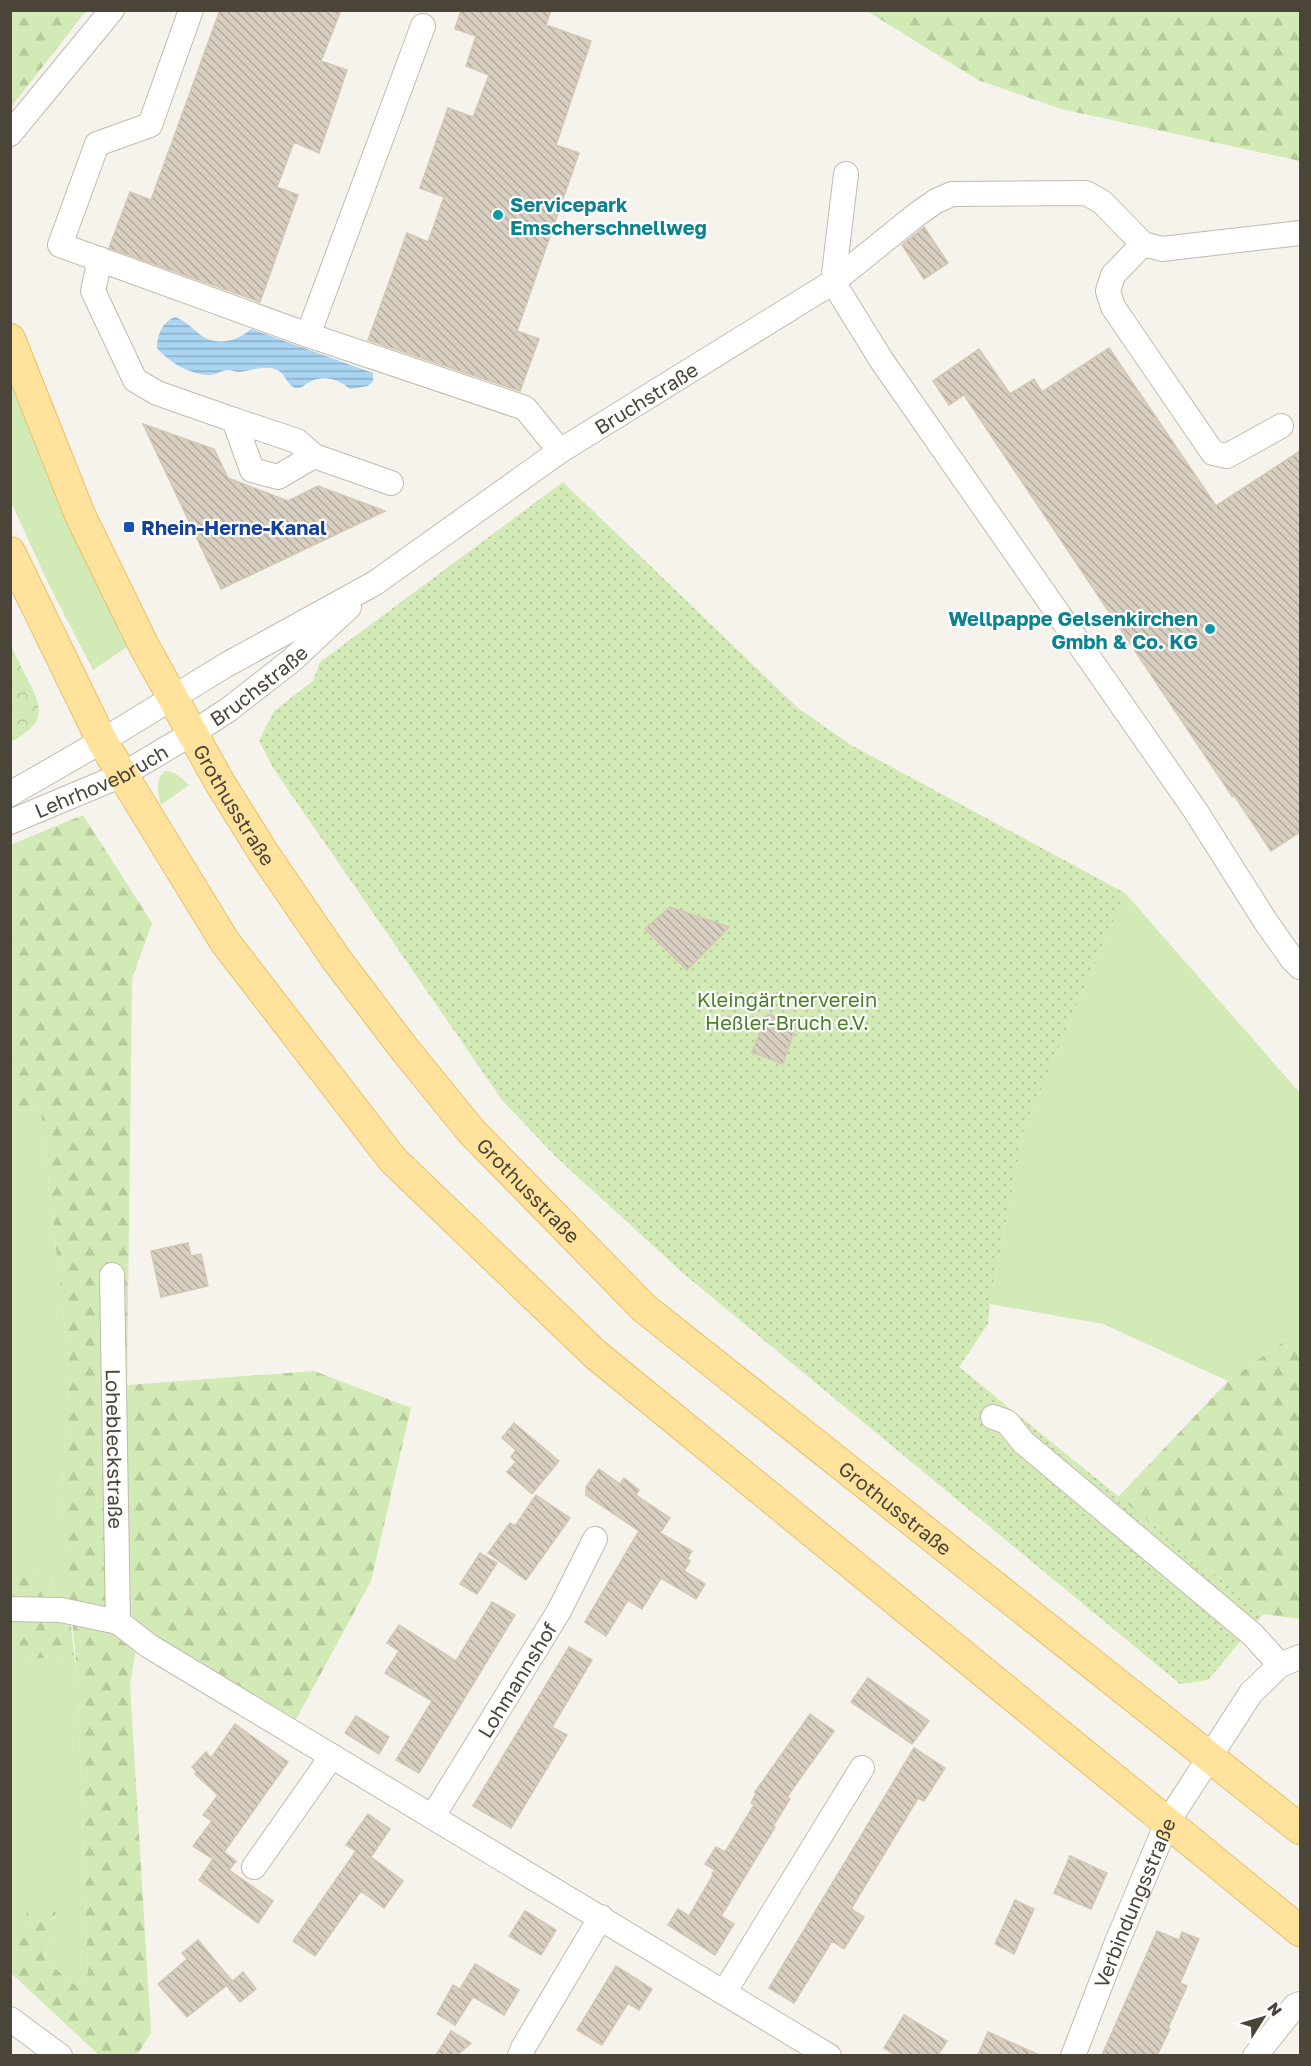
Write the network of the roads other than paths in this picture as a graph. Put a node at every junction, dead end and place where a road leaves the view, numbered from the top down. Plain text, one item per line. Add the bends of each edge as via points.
1 (112, 10) edge
2 (191, 10) edge
3 (423, 26) dead end
4 (10, 134) edge
5 (846, 174) dead end
6 (1300, 234) edge
7 (1143, 244) junction
8 (100, 259) junction
9 (833, 282) junction
10 (308, 335) junction
11 (10, 339) edge
12 (234, 420) junction
13 (1281, 426) dead end
14 (560, 451) junction
15 (314, 456) junction
16 (391, 483) dead end
17 (10, 552) edge
18 (375, 583) junction
19 (172, 698) junction
20 (191, 734) junction
21 (102, 741) junction
22 (122, 775) junction
23 (10, 794) edge
24 (10, 822) edge
25 (1300, 967) edge
26 (112, 1275) dead end
27 (993, 1417) dead end
28 (595, 1539) dead end
29 (10, 1609) edge
30 (118, 1622) junction
31 (1290, 1661) edge
32 (332, 1756) junction
33 (1209, 1757) junction
34 (862, 1768) dead end
35 (433, 1816) junction
36 (1167, 1823) junction
37 (1300, 1829) edge
38 (254, 1867) dead end
39 (601, 1917) junction
40 (1300, 1931) edge
41 (725, 1992) junction
42 (1300, 2004) edge
43 (12, 2023) edge
44 (60, 2055) edge
45 (520, 2055) edge
46 (830, 2055) edge
47 (1073, 2055) edge
48 (1255, 2055) edge

1 - 4 street
2 - 8 street via 150,125 97,144 60,245
3 - 10 street
5 - 9 street
6 - 7 street via 1162,249
7 - 9 street, Bruchstraße via 1102,202 1086,193 952,194 915,215
7 - 13 street via 1113,275 1108,291 1113,307 1213,453 1227,456
8 - 10 street
8 - 12 street via 93,291 135,380 157,393
9 - 14 street, Bruchstraße
9 - 25 street via 882,362
10 - 14 street via 525,408
11 - 19 main road, Grothusstraße via 80,515
12 - 15 street via 297,441
12 - 15 street via 252,470 278,477
14 - 18 street, Bruchstraße
15 - 16 street
17 - 21 main road
18 - 19 street, Bruchstraße
18 - 20 street, Bruchstraße via 292,660
19 - 20 main road, Grothusstraße
19 - 21 street, Lehrhovebruch
20 - 22 street, Lehrhovebruch
20 - 33 main road, Grothusstraße via 263,852 402,1046 471,1131 644,1308
21 - 22 main road
21 - 23 street, Lehrhovebruch
22 - 24 street, Lehrhovebruch
22 - 36 main road via 225,942 393,1160 596,1354
26 - 30 street, Lohebleckstraße
27 - 31 street via 1007,1422 1023,1442 1253,1635
28 - 35 street, Lohmannshof via 559,1611
29 - 30 street via 61,1610
30 - 32 street via 149,1646
31 - 33 street, Verbindungsstraße via 1251,1693
32 - 35 street
32 - 38 street
33 - 36 street, Verbindungsstraße
33 - 37 main road, Grothusstraße
34 - 41 street
35 - 39 street
36 - 40 main road
36 - 47 street, Verbindungsstraße
39 - 41 street
39 - 45 street
41 - 46 street
42 - 48 street
43 - 44 street

